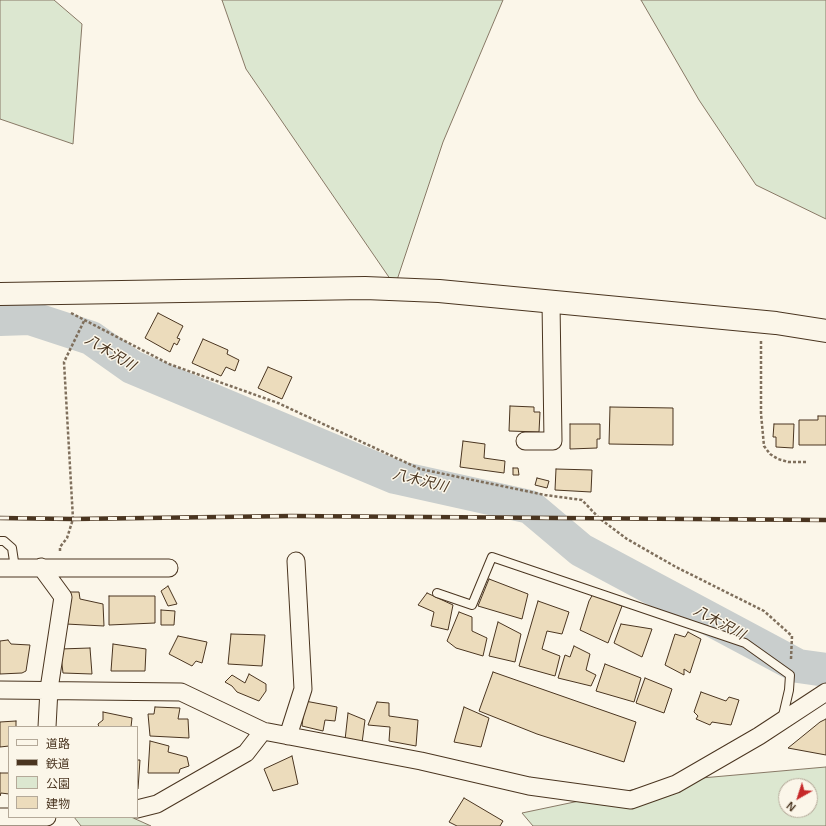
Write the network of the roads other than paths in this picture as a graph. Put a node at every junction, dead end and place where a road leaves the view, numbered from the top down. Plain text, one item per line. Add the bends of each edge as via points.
1 (0, 294) edge
2 (551, 302) junction
3 (826, 331) edge
4 (525, 441) dead end
5 (0, 541) edge
6 (296, 561) dead end
7 (41, 567) junction
8 (8, 568) edge
9 (169, 568) dead end
10 (437, 593) dead end
11 (49, 689) junction
12 (0, 690) edge
13 (826, 692) edge
14 (782, 721) junction
15 (47, 726) edge
16 (263, 731) junction
17 (288, 736) junction
18 (138, 809) edge

1 - 2 street via 365,288 439,291
2 - 3 street via 776,323
2 - 4 street via 553,441
5 - 8 lane via 4,541 12,548
6 - 17 street via 303,689
7 - 8 street
7 - 9 street
7 - 11 street via 63,598
10 - 14 lane via 472,605 492,556 745,643 790,675
11 - 12 street
11 - 15 street
11 - 16 street via 181,692
13 - 14 street
14 - 17 street via 676,784 630,800 529,786 421,761
16 - 17 street
16 - 18 street via 246,754 157,804

